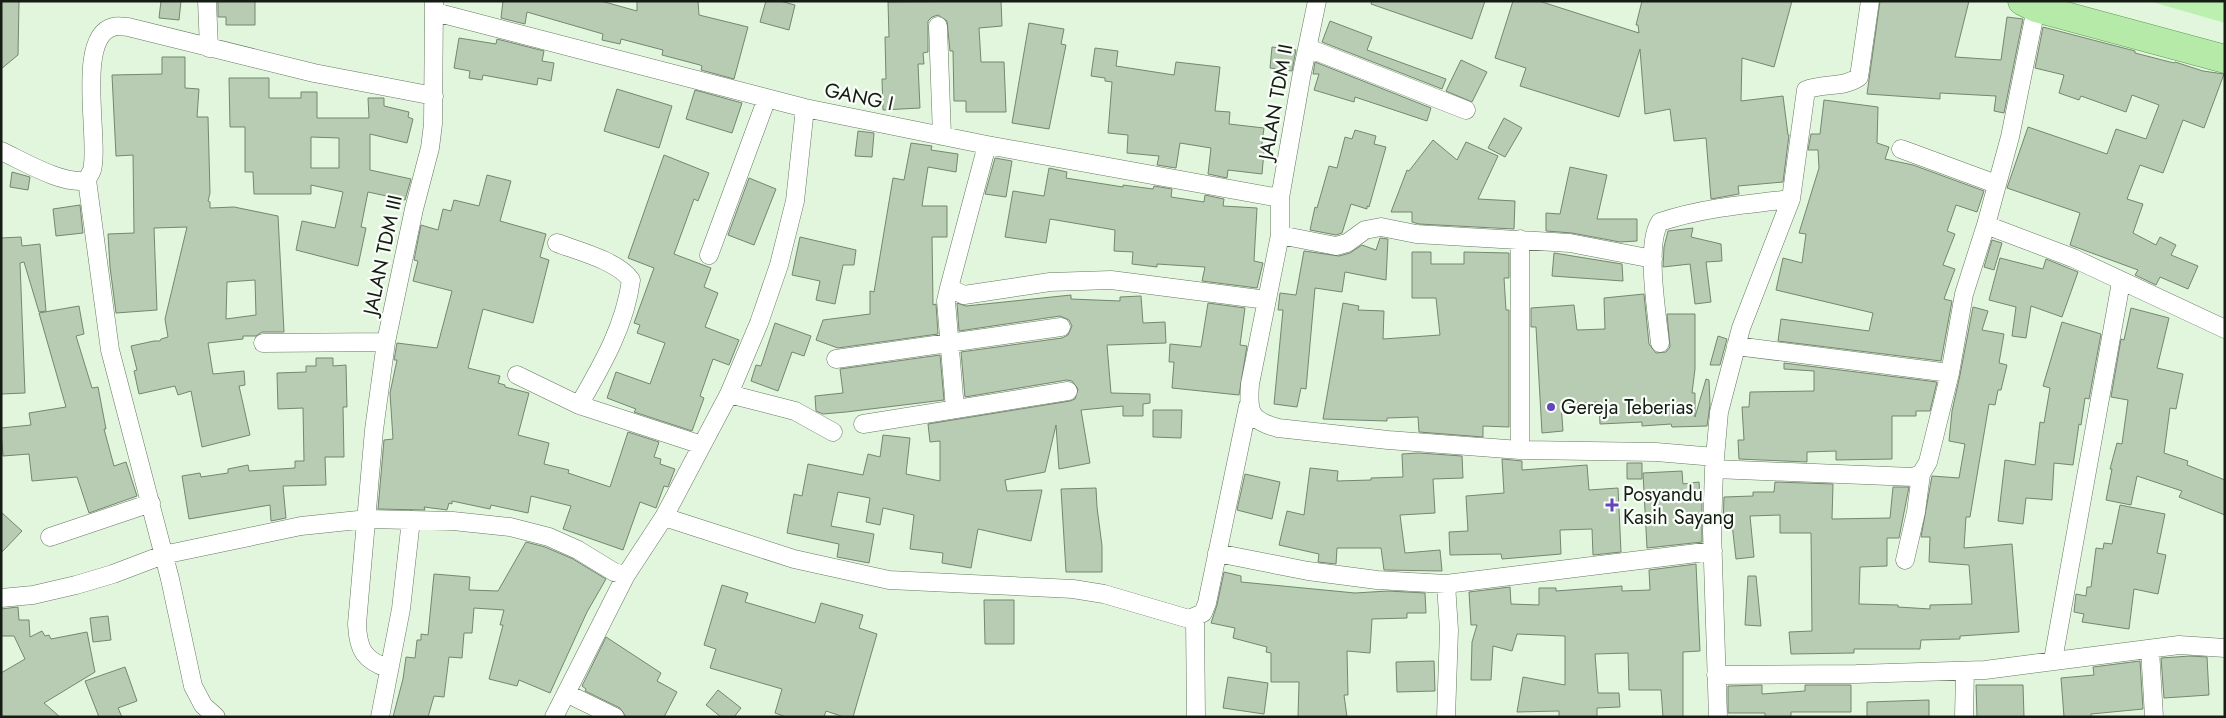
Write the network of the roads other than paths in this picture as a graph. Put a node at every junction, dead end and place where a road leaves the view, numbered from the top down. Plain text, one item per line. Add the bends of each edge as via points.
1 (207, 1) edge
2 (1317, 1) edge
3 (1870, 1) edge
4 (2029, 4) edge
5 (434, 7) edge
6 (938, 26) dead end
7 (209, 48) junction
8 (1308, 48) junction
9 (2225, 59) edge
10 (434, 96) junction
11 (767, 98) junction
12 (805, 108) junction
13 (1466, 110) dead end
14 (942, 136) junction
15 (987, 145) junction
16 (1901, 149) dead end
17 (1, 151) edge
18 (87, 180) junction
19 (1996, 184) junction
20 (1791, 199) junction
21 (1281, 204) junction
22 (1986, 225) junction
23 (1280, 235) junction
24 (1520, 239) junction
25 (557, 242) dead end
26 (709, 255) dead end
27 (1653, 259) junction
28 (2121, 282) junction
29 (948, 288) junction
30 (1267, 300) junction
31 (1061, 327) dead end
32 (2225, 329) edge
33 (386, 342) junction
34 (950, 342) junction
35 (1660, 342) dead end
36 (263, 343) dead end
37 (1736, 346) junction
38 (836, 360) dead end
39 (1950, 373) junction
40 (517, 375) dead end
41 (1068, 391) dead end
42 (729, 394) junction
43 (579, 405) junction
44 (1248, 406) junction
45 (955, 409) junction
46 (863, 424) dead end
47 (833, 432) dead end
48 (702, 445) junction
49 (1520, 450) junction
50 (1714, 463) junction
51 (1921, 474) junction
52 (150, 503) junction
53 (664, 517) junction
54 (368, 519) junction
55 (411, 520) junction
56 (50, 537) dead end
57 (1713, 551) junction
58 (1217, 552) junction
59 (163, 555) junction
60 (1905, 560) dead end
61 (626, 575) junction
62 (1446, 584) junction
63 (1, 598) edge
64 (1196, 618) junction
65 (2225, 648) edge
66 (2150, 649) junction
67 (2053, 660) junction
68 (389, 669) junction
69 (1964, 671) junction
70 (1716, 676) junction
71 (566, 693) junction
72 (216, 717) edge
73 (380, 717) edge
74 (554, 717) edge
75 (615, 717) edge
76 (1196, 717) edge
77 (1446, 717) edge
78 (1718, 717) edge
79 (1964, 717) edge
80 (2154, 717) edge

1 - 7 street
2 - 8 street, JALAN TDM II
3 - 20 street via 1859,76 1852,82 1806,90
4 - 9 main road
4 - 19 street via 2012,129
5 - 10 street, JALAN TDM III
5 - 11 street, GANG I
6 - 14 street
7 - 10 street via 314,73
7 - 18 street via 128,27 113,26 105,32 96,45 91,71 94,147 92,170
8 - 13 street
8 - 21 street, JALAN TDM II
10 - 33 street, JALAN TDM III via 430,148
11 - 12 street, GANG I
11 - 26 street
12 - 14 street, GANG I
12 - 42 street via 795,201 779,265
14 - 15 street, GANG I
15 - 21 street, GANG I
15 - 29 street
16 - 19 street
17 - 18 street via 64,179 77,183
18 - 52 street via 110,350
19 - 22 street
20 - 27 street via 1681,215 1660,222 1654,232
20 - 37 street
21 - 23 street, JALAN TDM II
22 - 28 street via 2073,258
22 - 39 street via 1964,294
23 - 24 street via 1336,246 1347,243 1366,230 1381,227 1416,234
23 - 30 street, JALAN TDM II
24 - 27 street via 1570,243
24 - 49 street
25 - 43 street via 617,267 631,280 623,318 611,348
27 - 35 street
28 - 32 street
28 - 67 street
29 - 30 street via 964,295 1050,282 1111,280
29 - 34 street
30 - 44 street, JALAN TDM II
31 - 34 street
33 - 36 street
33 - 54 street, JALAN TDM III via 374,430
34 - 38 street
34 - 45 street
37 - 39 street
37 - 50 street via 1719,412
39 - 51 street via 1928,462
40 - 43 street
41 - 45 street
42 - 47 street via 795,411
42 - 48 street
43 - 48 street
44 - 49 street via 1263,424 1278,428
44 - 58 street, JALAN TDM II
45 - 46 street
48 - 53 street
49 - 50 street via 1656,452
50 - 51 street
50 - 57 street
51 - 60 street
52 - 56 street
52 - 59 street
53 - 61 street
53 - 64 street via 794,559 889,580 1073,589 1104,594 1189,619
54 - 55 street
54 - 59 street via 301,526
54 - 68 street, JALAN TDM III via 358,640 365,656
55 - 61 street via 510,527 549,537 614,572
55 - 68 street via 401,609
57 - 62 street
57 - 70 street
58 - 62 street via 1308,571
58 - 64 street, JALAN TDM II via 1207,603 1203,613
59 - 63 street via 76,585 33,595
59 - 72 street via 193,686 203,705
61 - 71 street
62 - 77 street via 1449,630
64 - 76 street
65 - 66 street via 2196,645
66 - 67 street
66 - 80 street
67 - 69 street
68 - 73 street
69 - 70 street
69 - 79 street
70 - 78 street
71 - 74 street
71 - 75 street

